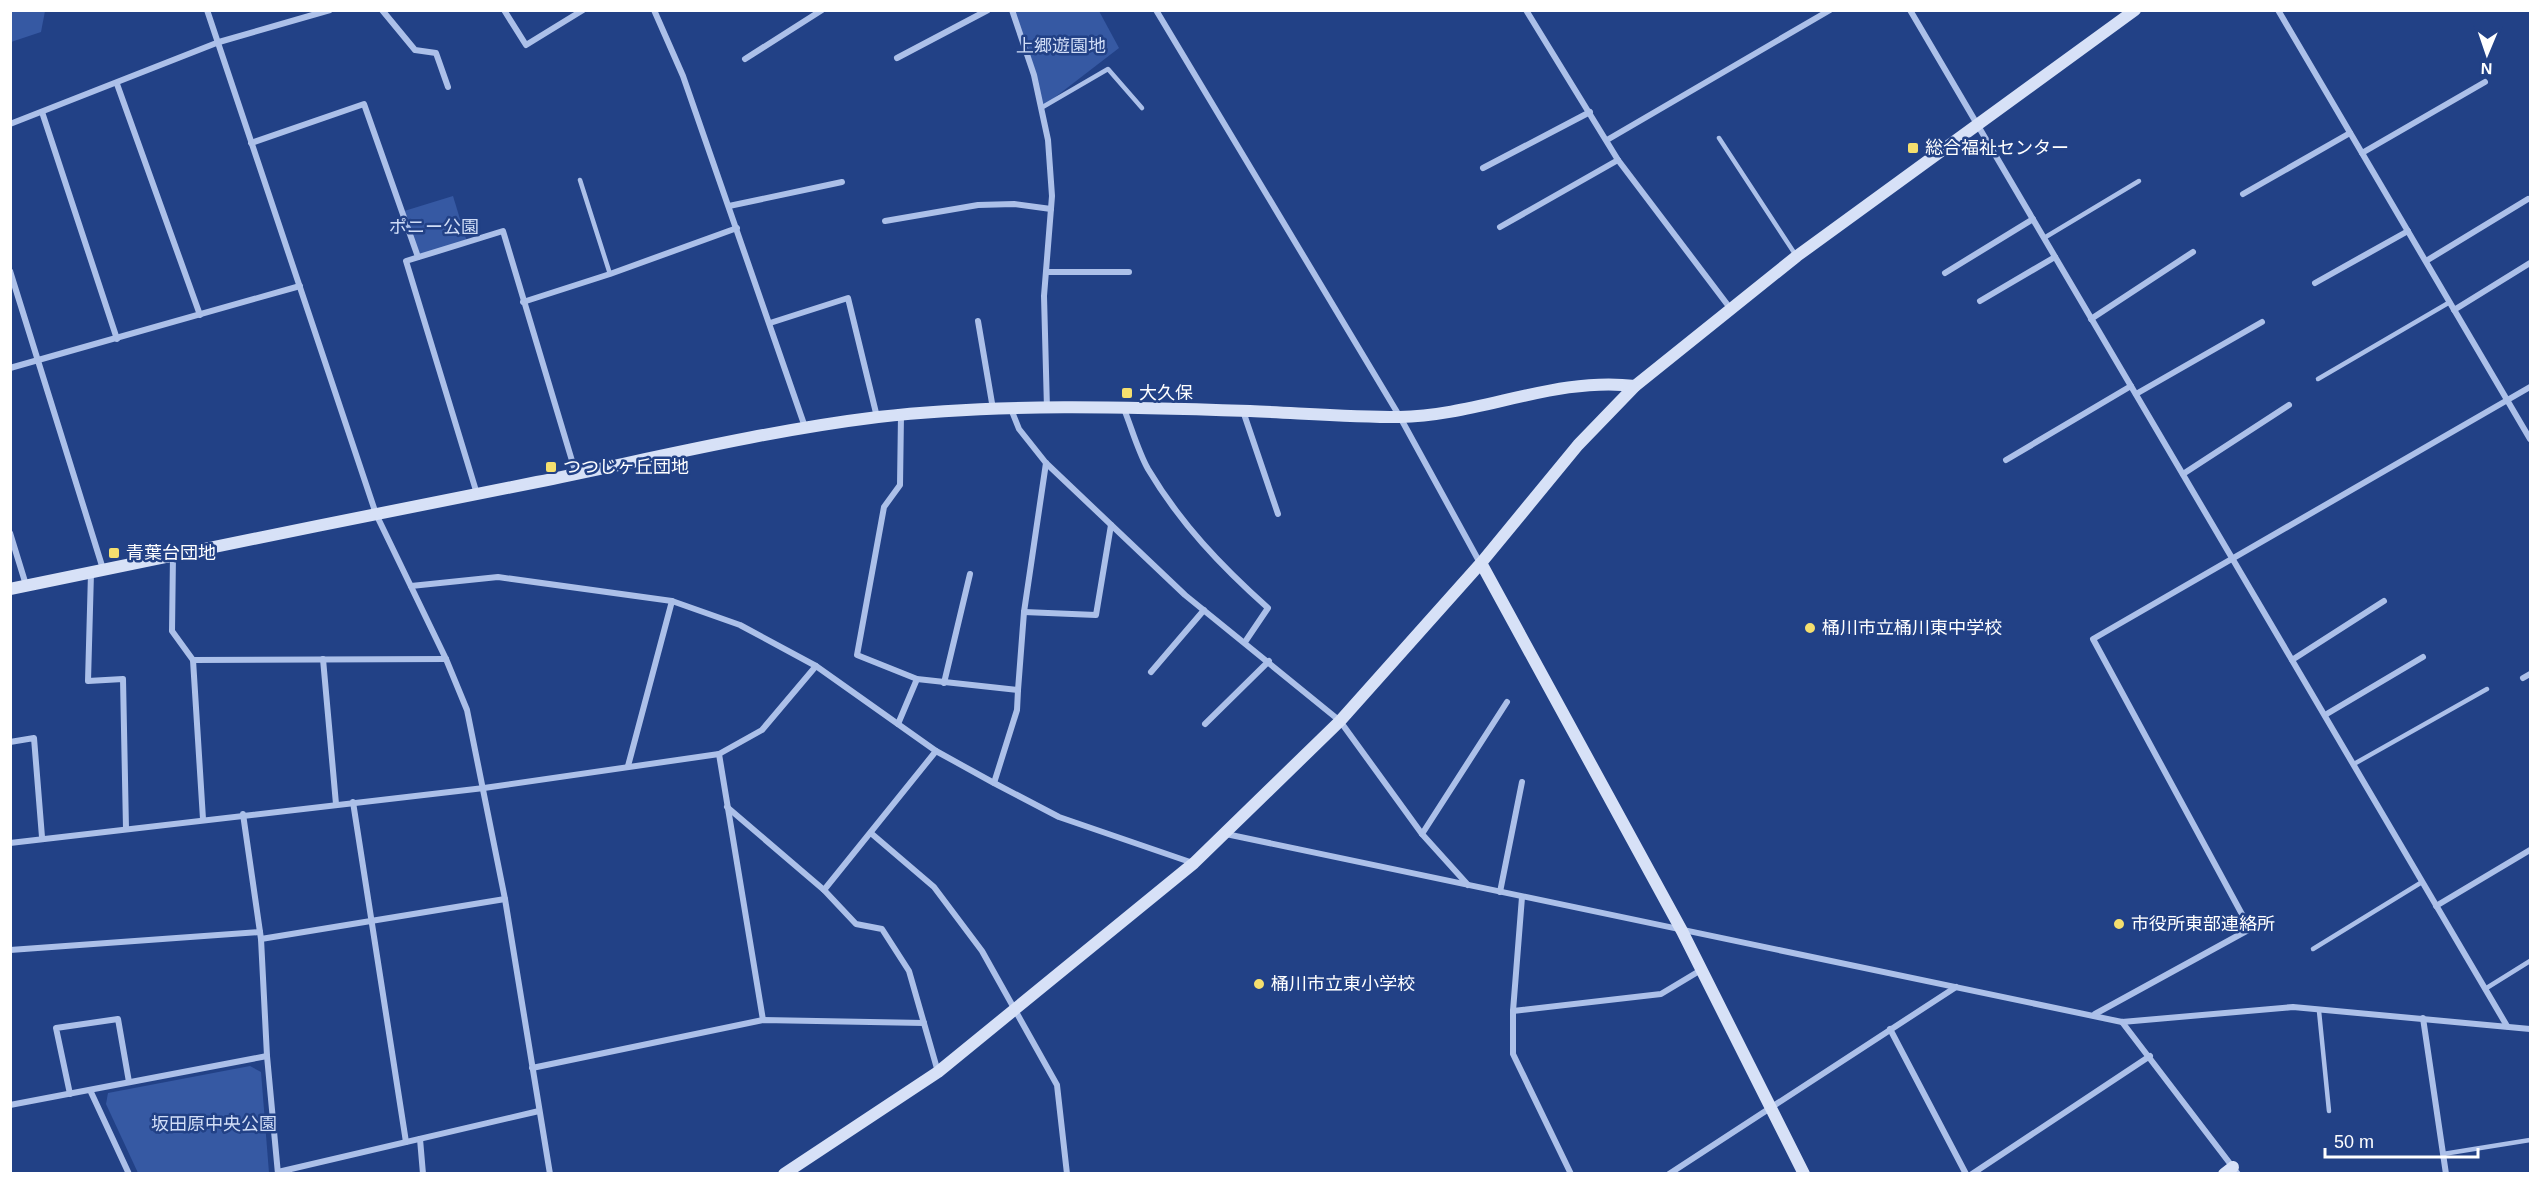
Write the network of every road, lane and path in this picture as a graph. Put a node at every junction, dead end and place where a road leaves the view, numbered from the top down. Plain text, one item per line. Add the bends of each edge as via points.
1 (207, 10) edge
2 (330, 10) edge
3 (382, 10) edge
4 (504, 10) edge
5 (583, 10) edge
6 (654, 10) edge
7 (822, 10) edge
8 (988, 10) edge
9 (1012, 10) edge
10 (1156, 10) edge
11 (1526, 10) edge
12 (1830, 10) edge
13 (1910, 10) edge
14 (2135, 10) edge
15 (2278, 10) edge
16 (572, 13) edge
17 (219, 42) junction
18 (897, 58) dead end
19 (745, 59) dead end
20 (2485, 82) dead end
21 (117, 84) junction
22 (448, 87) dead end
23 (1041, 108) junction
24 (1142, 108) dead end
25 (42, 112) junction
26 (1590, 112) junction
27 (10, 124) edge
28 (1978, 125) junction
29 (2350, 133) junction
30 (1719, 138) dead end
31 (1607, 140) junction
32 (251, 142) junction
33 (2362, 153) junction
34 (1618, 160) junction
35 (1483, 168) dead end
36 (580, 180) dead end
37 (2139, 181) dead end
38 (842, 182) dead end
39 (2243, 194) dead end
40 (2528, 199) dead end
41 (729, 206) junction
42 (1051, 209) junction
43 (2033, 219) junction
44 (885, 221) dead end
45 (1500, 227) dead end
46 (737, 228) junction
47 (2408, 231) junction
48 (2044, 238) junction
49 (2193, 252) dead end
50 (1797, 256) junction
51 (418, 257) junction
52 (2055, 257) junction
53 (2426, 261) junction
54 (2530, 263) edge
55 (10, 272) edge
56 (1046, 272) junction
57 (1130, 272) dead end
58 (1945, 273) dead end
59 (610, 274) junction
60 (2314, 283) dead end
61 (300, 286) junction
62 (1980, 301) dead end
63 (523, 302) junction
64 (2450, 302) junction
65 (1730, 308) junction
66 (2454, 310) junction
67 (200, 315) junction
68 (2091, 319) junction
69 (978, 321) dead end
70 (2262, 322) dead end
71 (770, 323) junction
72 (117, 339) junction
73 (40, 360) junction
74 (10, 368) edge
75 (2318, 379) dead end
76 (1635, 386) junction
77 (2131, 386) junction
78 (2530, 387) edge
79 (2136, 394) junction
80 (2508, 401) junction
81 (2289, 405) dead end
82 (1011, 409) junction
83 (1047, 409) junction
84 (1124, 409) junction
85 (993, 410) junction
86 (1243, 411) junction
87 (901, 415) junction
88 (877, 417) junction
89 (1401, 417) junction
90 (805, 428) junction
91 (2530, 439) edge
92 (2006, 460) dead end
93 (1046, 463) junction
94 (576, 474) junction
95 (2183, 474) junction
96 (477, 494) junction
97 (376, 514) junction
98 (1278, 514) dead end
99 (1111, 525) junction
100 (10, 533) edge
101 (173, 554) junction
102 (2234, 560) junction
103 (1481, 563) junction
104 (97, 571) junction
105 (970, 574) dead end
106 (27, 586) junction
107 (411, 586) junction
108 (10, 589) edge
109 (672, 601) junction
110 (2384, 601) dead end
111 (1204, 610) junction
112 (1024, 612) junction
113 (1245, 642) junction
114 (2423, 657) dead end
115 (323, 659) junction
116 (446, 659) junction
117 (193, 660) junction
118 (2292, 660) junction
119 (1269, 661) junction
120 (816, 666) junction
121 (1151, 672) dead end
122 (2530, 674) edge
123 (2523, 678) dead end
124 (917, 679) junction
125 (944, 683) junction
126 (2487, 689) dead end
127 (1018, 690) junction
128 (1507, 702) dead end
129 (2325, 715) junction
130 (1340, 721) junction
131 (898, 724) junction
132 (1205, 724) dead end
133 (10, 741) edge
134 (936, 751) junction
135 (719, 754) junction
136 (2354, 764) junction
137 (628, 766) junction
138 (1522, 782) dead end
139 (994, 783) junction
140 (484, 788) junction
141 (353, 802) junction
142 (336, 804) junction
143 (727, 807) junction
144 (243, 814) junction
145 (203, 819) junction
146 (126, 829) junction
147 (872, 834) junction
148 (1225, 834) junction
149 (1422, 834) junction
150 (42, 837) junction
151 (10, 843) edge
152 (2530, 850) edge
153 (1194, 863) junction
154 (2422, 882) junction
155 (1468, 885) junction
156 (824, 890) junction
157 (1500, 892) junction
158 (1522, 897) junction
159 (506, 899) junction
160 (2436, 906) junction
161 (374, 920) junction
162 (1682, 931) junction
163 (260, 936) junction
164 (2313, 949) dead end
165 (10, 950) edge
166 (2530, 961) edge
167 (1702, 970) junction
168 (1956, 987) junction
169 (2485, 989) junction
170 (1014, 1011) junction
171 (1513, 1011) junction
172 (2319, 1011) junction
173 (2095, 1014) junction
174 (2423, 1018) junction
175 (763, 1020) junction
176 (2122, 1022) junction
177 (924, 1023) junction
178 (2507, 1026) junction
179 (1890, 1029) junction
180 (2530, 1029) edge
181 (267, 1056) junction
182 (2150, 1056) junction
183 (532, 1068) junction
184 (938, 1072) junction
185 (129, 1082) junction
186 (90, 1090) junction
187 (70, 1094) junction
188 (10, 1105) edge
189 (1772, 1106) junction
190 (539, 1111) junction
191 (2329, 1111) dead end
192 (420, 1139) junction
193 (2530, 1140) edge
194 (406, 1142) junction
195 (2443, 1154) junction
196 (2232, 1171) edge
197 (789, 1172) edge
198 (129, 1173) edge
199 (278, 1173) edge
200 (423, 1173) edge
201 (550, 1173) edge
202 (1067, 1173) edge
203 (1571, 1173) edge
204 (1669, 1173) edge
205 (1804, 1173) edge
206 (1966, 1173) edge
207 (1972, 1173) edge
208 (2446, 1173) edge

1 - 17 street
2 - 17 street
3 - 22 street via 416,50 436,53
4 - 16 street via 526,45
5 - 16 street
6 - 41 street via 683,76
7 - 19 street
8 - 18 street
9 - 23 street
10 - 89 street
11 - 26 street
12 - 31 street
13 - 28 street
14 - 28 street
15 - 29 street
17 - 21 street
17 - 32 street
20 - 33 street
21 - 25 street
21 - 67 street
23 - 24 lane via 1108,69
23 - 42 street via 1048,140
25 - 27 street
25 - 72 street
26 - 31 street
26 - 35 street
28 - 43 street
28 - 50 street
29 - 33 street
29 - 39 street
30 - 50 lane
31 - 34 street
32 - 51 street via 364,104
32 - 61 street
33 - 47 street
34 - 45 street
34 - 65 street
36 - 59 lane
37 - 48 lane
38 - 41 street
40 - 53 street
41 - 46 street
42 - 44 street via 978,205
42 - 56 street
43 - 48 street
43 - 58 street
46 - 59 street
46 - 71 street
47 - 53 street
47 - 60 street
48 - 52 street
49 - 68 street
50 - 65 street
51 - 63 street via 503,231
51 - 96 street via 406,261
52 - 62 street
52 - 68 street
53 - 64 street
54 - 66 street
55 - 73 street
56 - 57 street
56 - 83 street
59 - 63 street
61 - 67 street
61 - 97 street
63 - 94 street
64 - 66 street
64 - 75 lane
65 - 76 street
66 - 80 street
67 - 72 street
68 - 77 street
69 - 85 street
70 - 79 street
71 - 88 street via 848,298
71 - 90 street
72 - 73 street
73 - 74 street
73 - 104 street
76 - 89 street via 1580,385 1437,414
76 - 103 street via 1578,445
77 - 79 street
77 - 92 street
78 - 80 street
79 - 95 street
80 - 91 street
80 - 102 street
81 - 95 street
82 - 83 street
82 - 85 street
82 - 93 street via 1019,429
83 - 84 street
84 - 86 street
84 - 113 street via 1147,467 1186,526 1268,608
85 - 87 street
86 - 89 street
86 - 98 street
87 - 88 street
87 - 124 street via 900,485 885,507 857,655
88 - 90 street
89 - 103 street
90 - 94 street
93 - 99 street
93 - 112 street
94 - 96 street
95 - 102 street
96 - 97 street
97 - 101 street
97 - 107 street
99 - 111 street
99 - 112 street via 1096,615
100 - 106 street
101 - 104 street
101 - 117 street via 172,631
102 - 118 street
102 - 173 street via 2093,639 2250,929
103 - 130 street
103 - 162 street
104 - 106 street
104 - 146 street via 88,681 123,679
105 - 125 street
106 - 108 street
107 - 109 street via 498,577
107 - 116 street
109 - 120 street via 740,625
109 - 137 street
110 - 118 street
111 - 113 street
111 - 121 street
112 - 127 street
113 - 119 street
114 - 129 street
115 - 116 street
115 - 117 street
115 - 142 street
116 - 140 street via 467,710
117 - 145 street
118 - 129 street
119 - 130 street
119 - 132 street
120 - 131 street
120 - 135 street via 762,730
122 - 123 street
124 - 125 street
124 - 131 street
125 - 127 street
126 - 136 lane
127 - 139 street via 1017,710
128 - 149 street
129 - 136 street
130 - 148 street
130 - 149 street
131 - 134 street
133 - 150 street via 34,738
134 - 139 street
134 - 147 street
135 - 137 street
135 - 143 street
136 - 154 street
137 - 140 street
138 - 157 street
139 - 153 street via 1059,817
140 - 141 street
140 - 159 street
141 - 142 street
141 - 161 street
142 - 144 street
143 - 156 street
143 - 175 street
144 - 145 street
144 - 163 street
145 - 146 street
146 - 150 street
147 - 156 street
147 - 170 street via 934,887 982,951
148 - 153 street
148 - 155 street
149 - 155 street
150 - 151 street
152 - 160 street
153 - 170 street
154 - 160 street
154 - 164 lane
155 - 157 street
156 - 177 street via 856,924 882,929 909,971
157 - 158 street
158 - 162 street
158 - 171 street
159 - 161 street
159 - 183 street
160 - 169 street
161 - 163 street
161 - 194 street
162 - 167 street
162 - 168 street
163 - 165 street
163 - 181 street
166 - 169 lane
167 - 171 street via 1660,994
167 - 189 street
168 - 173 street
168 - 179 street
169 - 178 street
170 - 184 street
170 - 202 street via 1057,1084
171 - 203 street via 1513,1054
172 - 174 street
172 - 176 street via 2293,1007
172 - 191 lane
173 - 176 street
174 - 178 street
174 - 195 street
175 - 177 street
175 - 183 street
176 - 182 street
177 - 184 street
178 - 180 street
179 - 189 street
179 - 206 street
181 - 185 street
181 - 199 street
182 - 196 street
182 - 207 street
183 - 190 street
184 - 197 street
185 - 186 street
185 - 187 street via 118,1019 56,1028
186 - 187 street
186 - 198 street
187 - 188 street
189 - 204 street
189 - 205 street
190 - 192 street
190 - 201 street
192 - 194 street
192 - 200 street
193 - 195 lane
194 - 199 street
195 - 208 street

